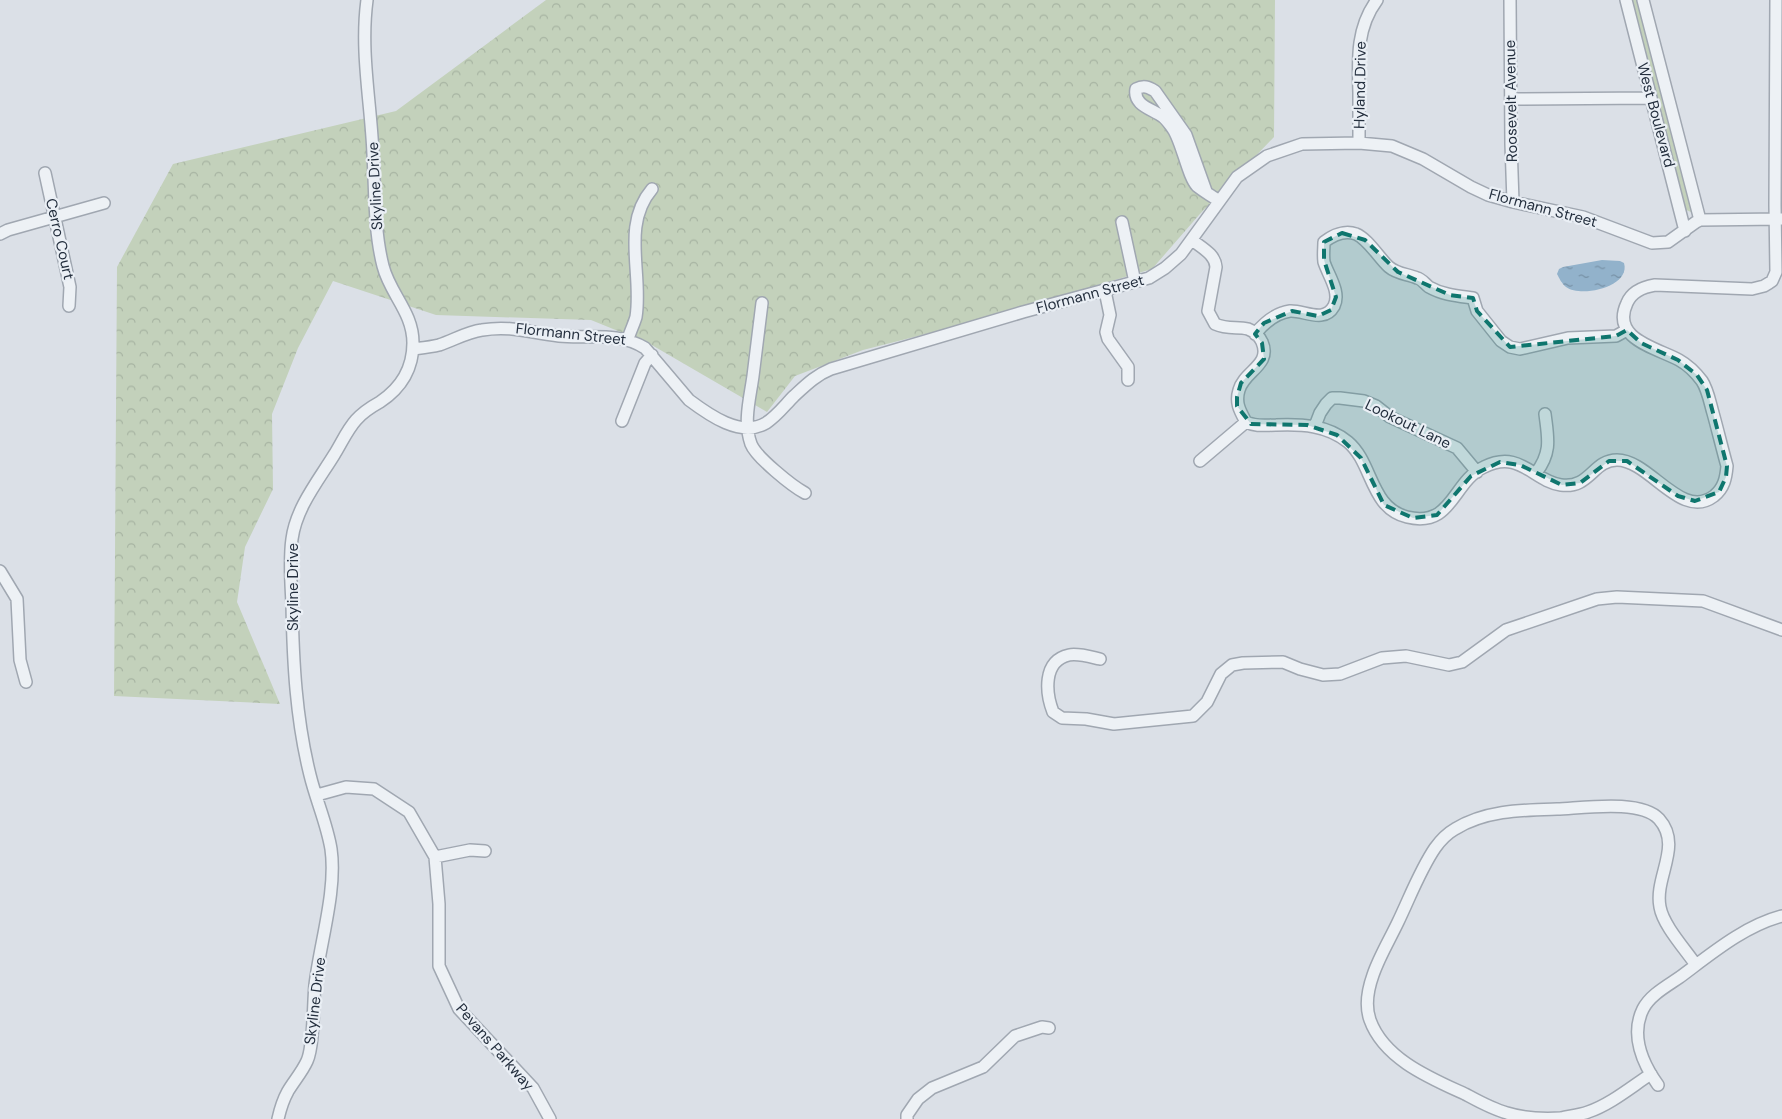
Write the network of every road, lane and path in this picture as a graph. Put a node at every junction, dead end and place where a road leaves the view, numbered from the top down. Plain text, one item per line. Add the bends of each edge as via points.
1 (367, 0) edge
2 (1376, 0) edge
3 (1510, 0) edge
4 (1626, 0) edge
5 (1643, 0) edge
6 (1776, 0) edge
7 (1779, 82) edge
8 (1651, 98) junction
9 (1511, 99) junction
10 (1359, 143) junction
11 (45, 172) dead end
12 (652, 190) dead end
13 (1206, 191) junction
14 (1219, 201) junction
15 (1513, 202) junction
16 (104, 203) dead end
17 (55, 216) junction
18 (1779, 219) edge
19 (1700, 220) junction
20 (1122, 222) dead end
21 (1685, 231) junction
22 (0, 234) edge
23 (1192, 240) junction
24 (1135, 282) junction
25 (1105, 291) junction
26 (762, 303) dead end
27 (69, 306) dead end
28 (1627, 330) junction
29 (1255, 334) junction
30 (628, 339) junction
31 (412, 349) junction
32 (652, 355) junction
33 (1128, 380) dead end
34 (1545, 414) dead end
35 (622, 421) dead end
36 (1246, 422) junction
37 (1315, 426) junction
38 (748, 428) junction
39 (1200, 462) dead end
40 (1477, 472) junction
41 (1536, 473) junction
42 (805, 493) dead end
43 (0, 571) edge
44 (1782, 630) edge
45 (1100, 659) dead end
46 (26, 682) dead end
47 (317, 795) junction
48 (485, 851) dead end
49 (434, 857) junction
50 (1782, 916) edge
51 (1696, 965) junction
52 (1049, 1028) dead end
53 (1651, 1074) junction
54 (1658, 1085) dead end
55 (278, 1119) edge
56 (550, 1119) edge
57 (907, 1119) edge

1 - 31 street, Skyline Drive via 365,58 379,248 387,277 410,322
2 - 10 street, Hyland Drive via 1364,23 1358,48
3 - 9 street, Roosevelt Avenue
4 - 8 street, West Boulevard
5 - 19 street, West Boulevard
6 - 7 street
7 - 18 street
8 - 9 street
8 - 21 street, West Boulevard
9 - 15 street, Roosevelt Avenue
10 - 14 street, Flormann Street via 1302,144 1267,156 1237,177
10 - 15 street, Flormann Street via 1392,146 1471,187
11 - 17 street, Cerro Court
12 - 30 street via 639,209 635,234 636,318
13 - 13 street via 1186,135 1155,91 1142,86 1136,89 1137,100 1164,118 1174,130 1192,179 1196,186
13 - 14 street
14 - 23 street, Flormann Street
15 - 21 street, Flormann Street via 1583,217 1652,244 1668,242
16 - 17 street
17 - 22 street
17 - 27 street, Cerro Court via 70,287
18 - 19 street
18 - 28 street via 1776,272 1768,283 1758,288 1743,289 1645,286 1628,301 1624,313
19 - 21 street, Flormann Street
20 - 24 street
23 - 24 street, Flormann Street via 1165,268
23 - 29 street via 1216,261 1208,311 1215,324
24 - 25 street, Flormann Street
25 - 33 street via 1110,315 1106,332 1128,367
25 - 38 street, Flormann Street via 830,369 808,382 767,422
26 - 38 street via 747,405
28 - 29 street via 1616,336 1568,338 1520,349 1510,347 1501,341 1477,311 1474,298 1450,295 1418,278 1398,272 1390,268 1365,240 1356,234 1342,233 1324,242 1324,260 1336,297 1331,310 1318,316 1292,311 1282,313 1264,323
28 - 41 street via 1641,343 1688,366 1704,383 1727,466 1719,492 1703,501 1685,499 1637,465 1619,460 1609,460 1589,477 1572,485 1551,483
29 - 36 street via 1265,352 1264,359 1241,383 1238,391 1237,406
30 - 31 street, Flormann Street via 559,336 504,328 466,333 437,345
30 - 32 street, Flormann Street
31 - 47 street, Skyline Drive via 404,379 355,421 298,513 292,538 295,692 310,779
32 - 35 street via 645,363
32 - 38 street, Flormann Street via 689,400 729,424
34 - 41 street via 1548,450
36 - 37 street via 1258,426
36 - 39 street
37 - 40 street, Lookout Lane via 1332,398 1364,401 1456,448
37 - 40 street via 1338,435 1355,448 1384,505 1405,517 1437,515 1447,508
38 - 42 street via 751,446 757,454
40 - 41 street via 1500,462 1520,465
43 - 46 street via 17,599 20,660
44 - 45 street via 1703,601 1597,599 1506,630 1462,662 1449,665 1406,656 1382,658 1340,674 1323,675 1283,662 1243,663 1221,674 1207,702 1193,716 1114,724 1062,718 1053,712 1047,691 1048,677 1054,665 1070,654
47 - 49 street, Pevans Parkway via 346,786 374,789 409,812
47 - 55 street, Skyline Drive via 331,850 327,914 315,984 308,1060 288,1092
48 - 49 street via 470,850
49 - 56 street, Pevans Parkway via 439,904 439,966 459,1009 533,1088
50 - 51 street via 1761,923
51 - 53 street via 1651,998 1642,1010 1638,1038
51 - 53 street via 1660,908 1659,889 1670,841 1666,829 1659,818 1649,812 1612,807 1499,813 1454,830 1436,847 1373,975 1367,1007 1378,1037 1395,1054 1431,1079 1506,1113 1531,1118 1558,1118 1588,1112 1613,1100
52 - 57 street via 1042,1027 1015,1036 984,1067 932,1088 918,1099
53 - 54 street

